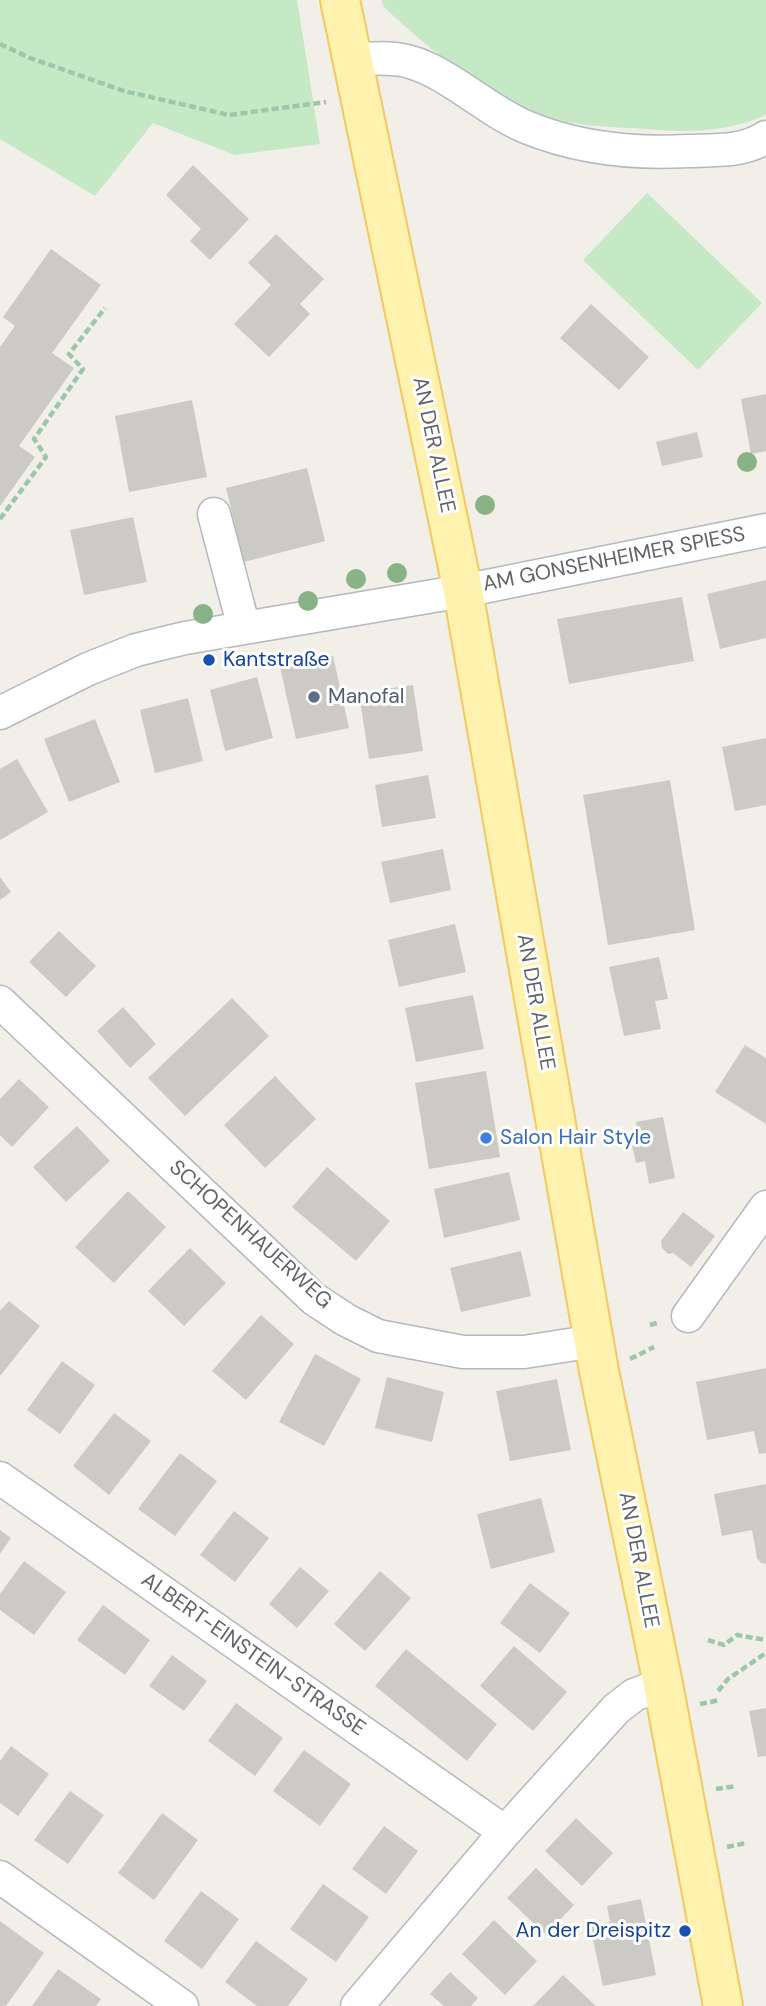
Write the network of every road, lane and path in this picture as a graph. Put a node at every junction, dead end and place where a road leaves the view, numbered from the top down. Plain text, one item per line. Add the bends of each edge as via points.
1 (340, 0) edge
2 (0, 44) edge
3 (352, 60) junction
4 (328, 102) dead end
5 (766, 137) edge
6 (105, 308) dead end
7 (214, 514) dead end
8 (0, 519) edge
9 (766, 530) edge
10 (463, 590) junction
11 (244, 628) junction
12 (0, 713) edge
13 (0, 1002) edge
14 (766, 1207) edge
15 (688, 1316) dead end
16 (595, 1341) junction
17 (0, 1478) edge
18 (708, 1640) dead end
19 (766, 1640) edge
20 (766, 1653) edge
21 (663, 1684) junction
22 (718, 1691) dead end
23 (505, 1832) junction
24 (0, 1877) edge
25 (182, 2006) edge
26 (357, 2006) edge
27 (723, 2006) edge

1 - 3 main road, AN DER ALLEE
2 - 4 path via 124,91 229,115
3 - 5 street via 411,62 503,117 568,142 668,152 736,149
3 - 10 main road, AN DER ALLEE
6 - 8 path via 69,354 83,369 34,439 46,457
7 - 11 street
9 - 10 street, AM GONSENHEIMER SPIESS
10 - 11 street
10 - 16 main road, AN DER ALLEE
11 - 12 street via 136,650
13 - 16 street, SCHOPENHAUERWEG via 314,1299 346,1320 378,1336 463,1352 524,1352
14 - 15 street
16 - 21 main road, AN DER ALLEE
17 - 23 street, ALBERT-EINSTEIN-STRASSE
18 - 19 path via 724,1645 737,1635
20 - 22 path
21 - 23 street via 634,1695 616,1709
21 - 27 main road, AN DER ALLEE
23 - 26 street
24 - 25 street

